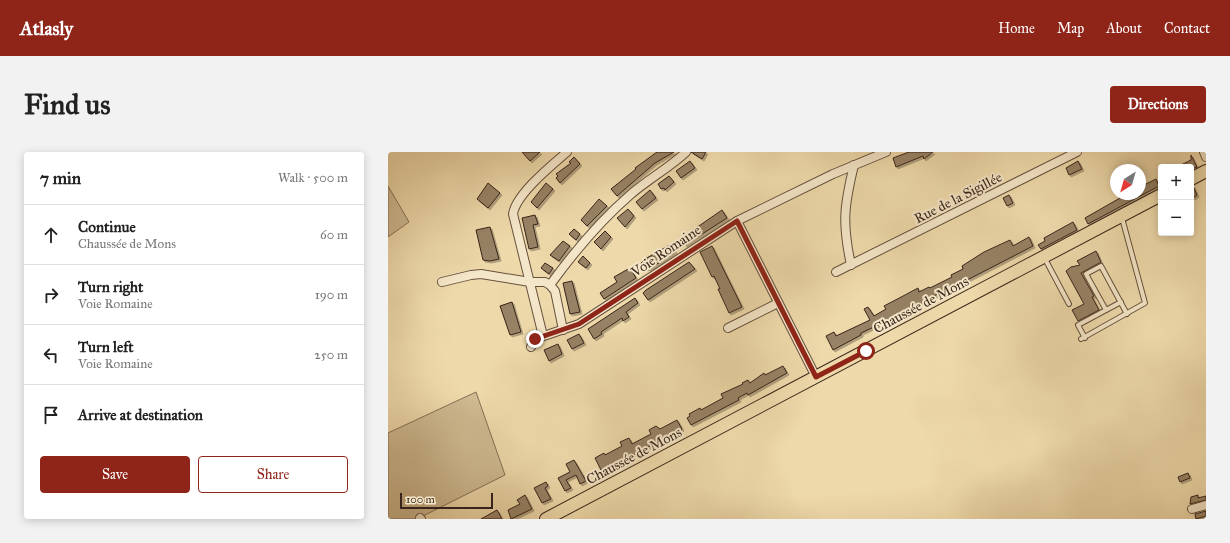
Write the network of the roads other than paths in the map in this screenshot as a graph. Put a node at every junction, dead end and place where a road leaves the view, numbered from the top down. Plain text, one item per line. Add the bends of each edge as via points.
1 (567, 152) edge
2 (686, 152) edge
3 (886, 152) edge
4 (1077, 152) edge
5 (1204, 152) edge
6 (1206, 157) edge
7 (854, 165) junction
8 (1206, 171) edge
9 (1194, 177) edge
10 (1158, 197) edge
11 (1121, 216) junction
12 (737, 221) junction
13 (1044, 257) junction
14 (851, 265) junction
15 (836, 272) dead end
16 (442, 282) dead end
17 (530, 282) junction
18 (550, 285) junction
19 (1121, 302) junction
20 (778, 303) junction
21 (1069, 304) dead end
22 (1106, 310) junction
23 (1127, 314) junction
24 (728, 328) dead end
25 (563, 330) junction
26 (544, 336) junction
27 (531, 347) dead end
28 (816, 377) junction
29 (1206, 504) edge
30 (1192, 509) dead end
31 (546, 519) edge

1 - 17 street via 531,186 514,208 514,221
2 - 18 street via 630,194 611,212 579,247
3 - 7 street, Voie Romaine
4 - 14 street, Rue de la Sigillée
5 - 6 street
7 - 12 street, Voie Romaine
7 - 14 street via 844,218 844,236
8 - 9 main road
10 - 11 main road, Chaussée de Mons
11 - 13 main road, Chaussée de Mons
11 - 23 lane via 1145,303
12 - 20 street
12 - 25 street, Voie Romaine via 579,324
13 - 21 lane
13 - 28 main road, Chaussée de Mons
14 - 15 street, Rue de la Sigillée
16 - 17 street via 481,274
17 - 18 street via 545,282
17 - 26 street
18 - 25 street via 555,291
19 - 22 lane
19 - 22 lane via 1101,266 1086,274
19 - 23 lane
20 - 24 street
20 - 28 street
22 - 23 lane via 1078,326 1083,339
25 - 26 street, Voie Romaine
26 - 27 street, Voie Romaine via 535,339
28 - 31 main road, Chaussée de Mons
29 - 30 street

